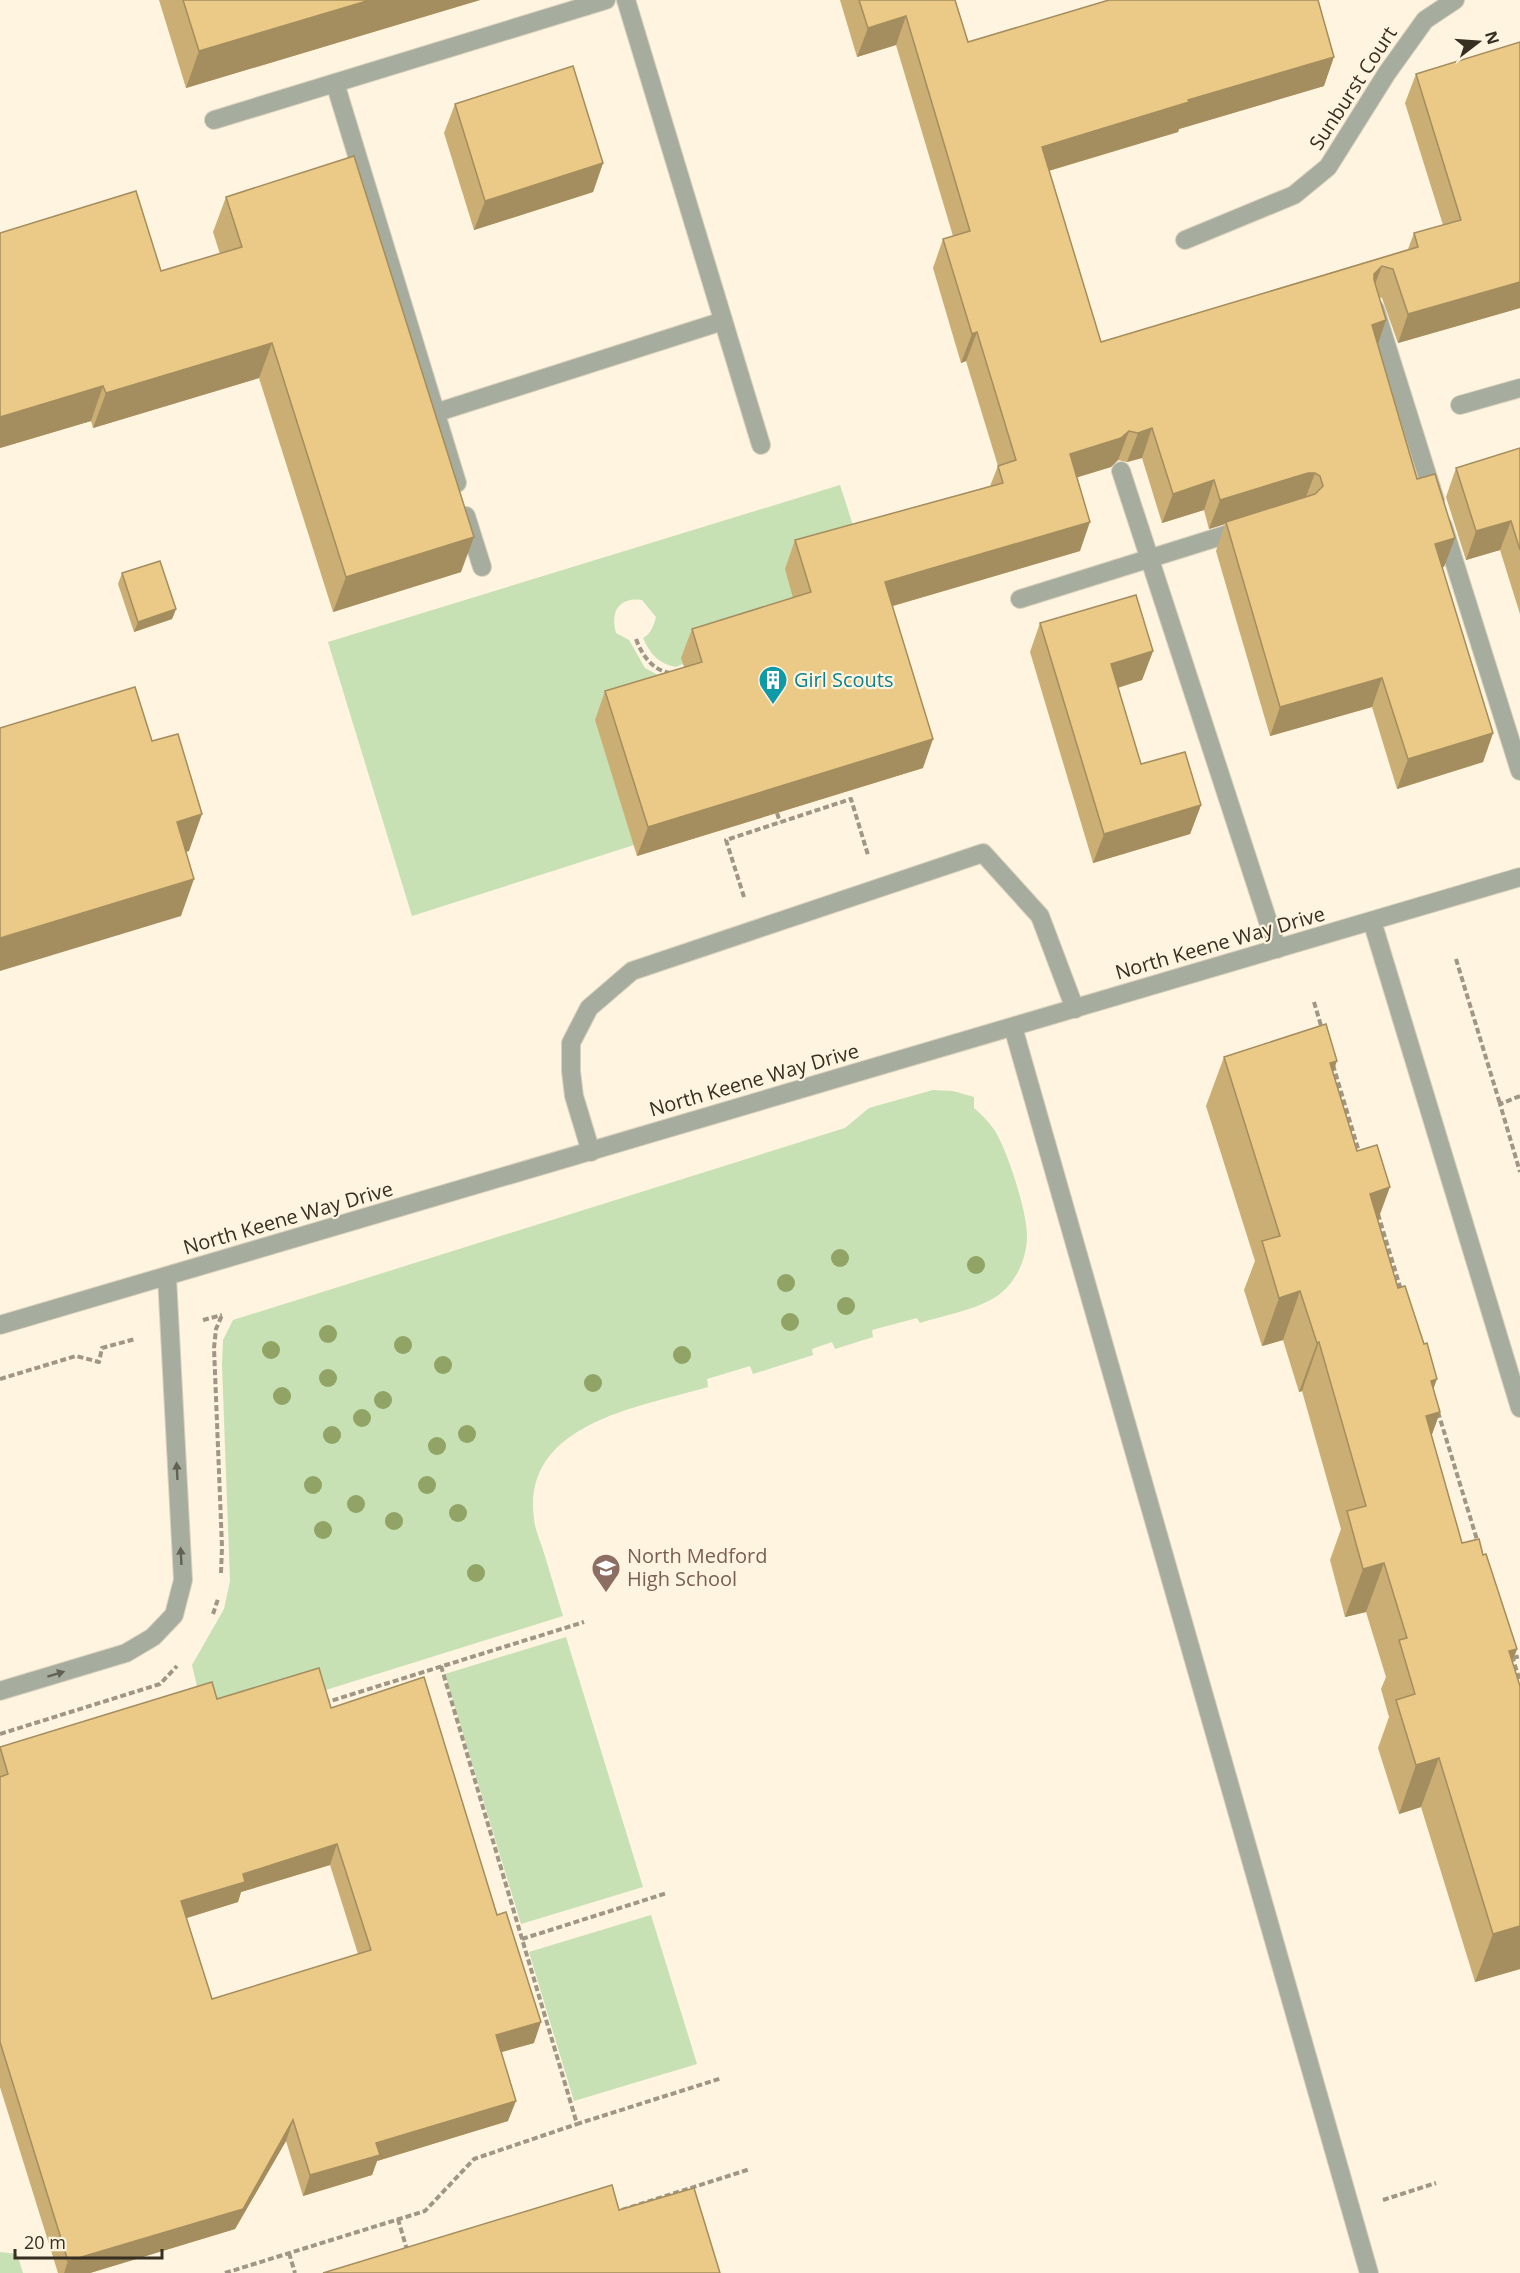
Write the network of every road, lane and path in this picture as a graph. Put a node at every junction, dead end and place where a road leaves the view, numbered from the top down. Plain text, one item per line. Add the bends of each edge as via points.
1 (606, 0) edge
2 (626, 0) edge
3 (1455, 0) edge
4 (335, 83) junction
5 (214, 120) dead end
6 (1185, 240) dead end
7 (1374, 306) edge
8 (723, 321) junction
9 (1520, 388) edge
10 (1460, 405) dead end
11 (435, 413) junction
12 (761, 445) dead end
13 (1121, 471) edge
14 (1257, 525) edge
15 (1149, 558) junction
16 (482, 567) dead end
17 (1020, 599) dead end
18 (636, 639) dead end
19 (676, 673) edge
20 (1520, 771) edge
21 (777, 813) edge
22 (780, 822) junction
23 (858, 824) dead end
24 (733, 864) dead end
25 (1520, 877) edge
26 (1372, 921) junction
27 (1277, 949) junction
28 (1456, 959) dead end
29 (1314, 1002) dead end
30 (1075, 1009) junction
31 (1013, 1027) junction
32 (1324, 1036) edge
33 (1331, 1059) edge
34 (1520, 1096) edge
35 (1500, 1104) junction
36 (591, 1152) junction
37 (1362, 1161) edge
38 (1520, 1172) edge
39 (1376, 1206) edge
40 (167, 1277) junction
41 (1403, 1296) edge
42 (222, 1315) dead end
43 (0, 1325) edge
44 (170, 1329) junction
45 (0, 1379) edge
46 (1520, 1408) edge
47 (1437, 1409) edge
48 (1479, 1545) edge
49 (584, 1622) dead end
50 (1509, 1647) edge
51 (1520, 1656) edge
52 (1513, 1658) junction
53 (441, 1666) junction
54 (1520, 1681) edge
55 (0, 1691) edge
56 (316, 1706) edge
57 (667, 1893) dead end
58 (522, 1939) junction
59 (722, 2078) dead end
60 (577, 2124) junction
61 (750, 2169) dead end
62 (1436, 2183) dead end
63 (620, 2210) edge
64 (1351, 2211) junction
65 (398, 2219) junction
66 (289, 2253) junction
67 (410, 2260) edge
68 (225, 2273) edge
69 (295, 2273) edge
70 (1369, 2273) edge

1 - 4 street
2 - 8 street
3 - 6 street, Sunburst Court via 1425,20 1328,167 1294,195
4 - 5 street
4 - 11 street
7 - 20 street
8 - 11 street
8 - 12 street
9 - 10 street
11 - 16 street
13 - 15 street
14 - 15 street
15 - 17 street
15 - 27 street
18 - 19 path via 652,665
21 - 22 path
22 - 23 path via 851,799
22 - 24 path via 726,840
25 - 26 street, North Keene Way Drive
26 - 27 street, North Keene Way Drive
26 - 46 street
27 - 30 street, North Keene Way Drive
28 - 35 path
29 - 32 path
30 - 31 street, North Keene Way Drive
30 - 36 street via 1040,916 983,853 632,971 589,1008 571,1043 574,1096
31 - 36 street, North Keene Way Drive
31 - 64 street
33 - 37 path
34 - 35 path
35 - 38 path
36 - 40 street, North Keene Way Drive
39 - 41 path
40 - 43 street, North Keene Way Drive
40 - 44 street
42 - 44 path
44 - 45 path via 102,1348 99,1362 76,1356
55 -> 44 street via 126,1653 153,1637 174,1615 183,1580
47 - 48 path
49 - 53 path
50 - 52 path
51 - 52 path
52 - 54 path
53 - 56 path
53 - 58 path
57 - 58 path
58 - 60 path
59 - 60 path
60 - 65 path via 474,2159 425,2211
61 - 63 path
62 - 64 path
64 - 70 street
65 - 66 path
65 - 67 path
66 - 68 path
66 - 69 path

